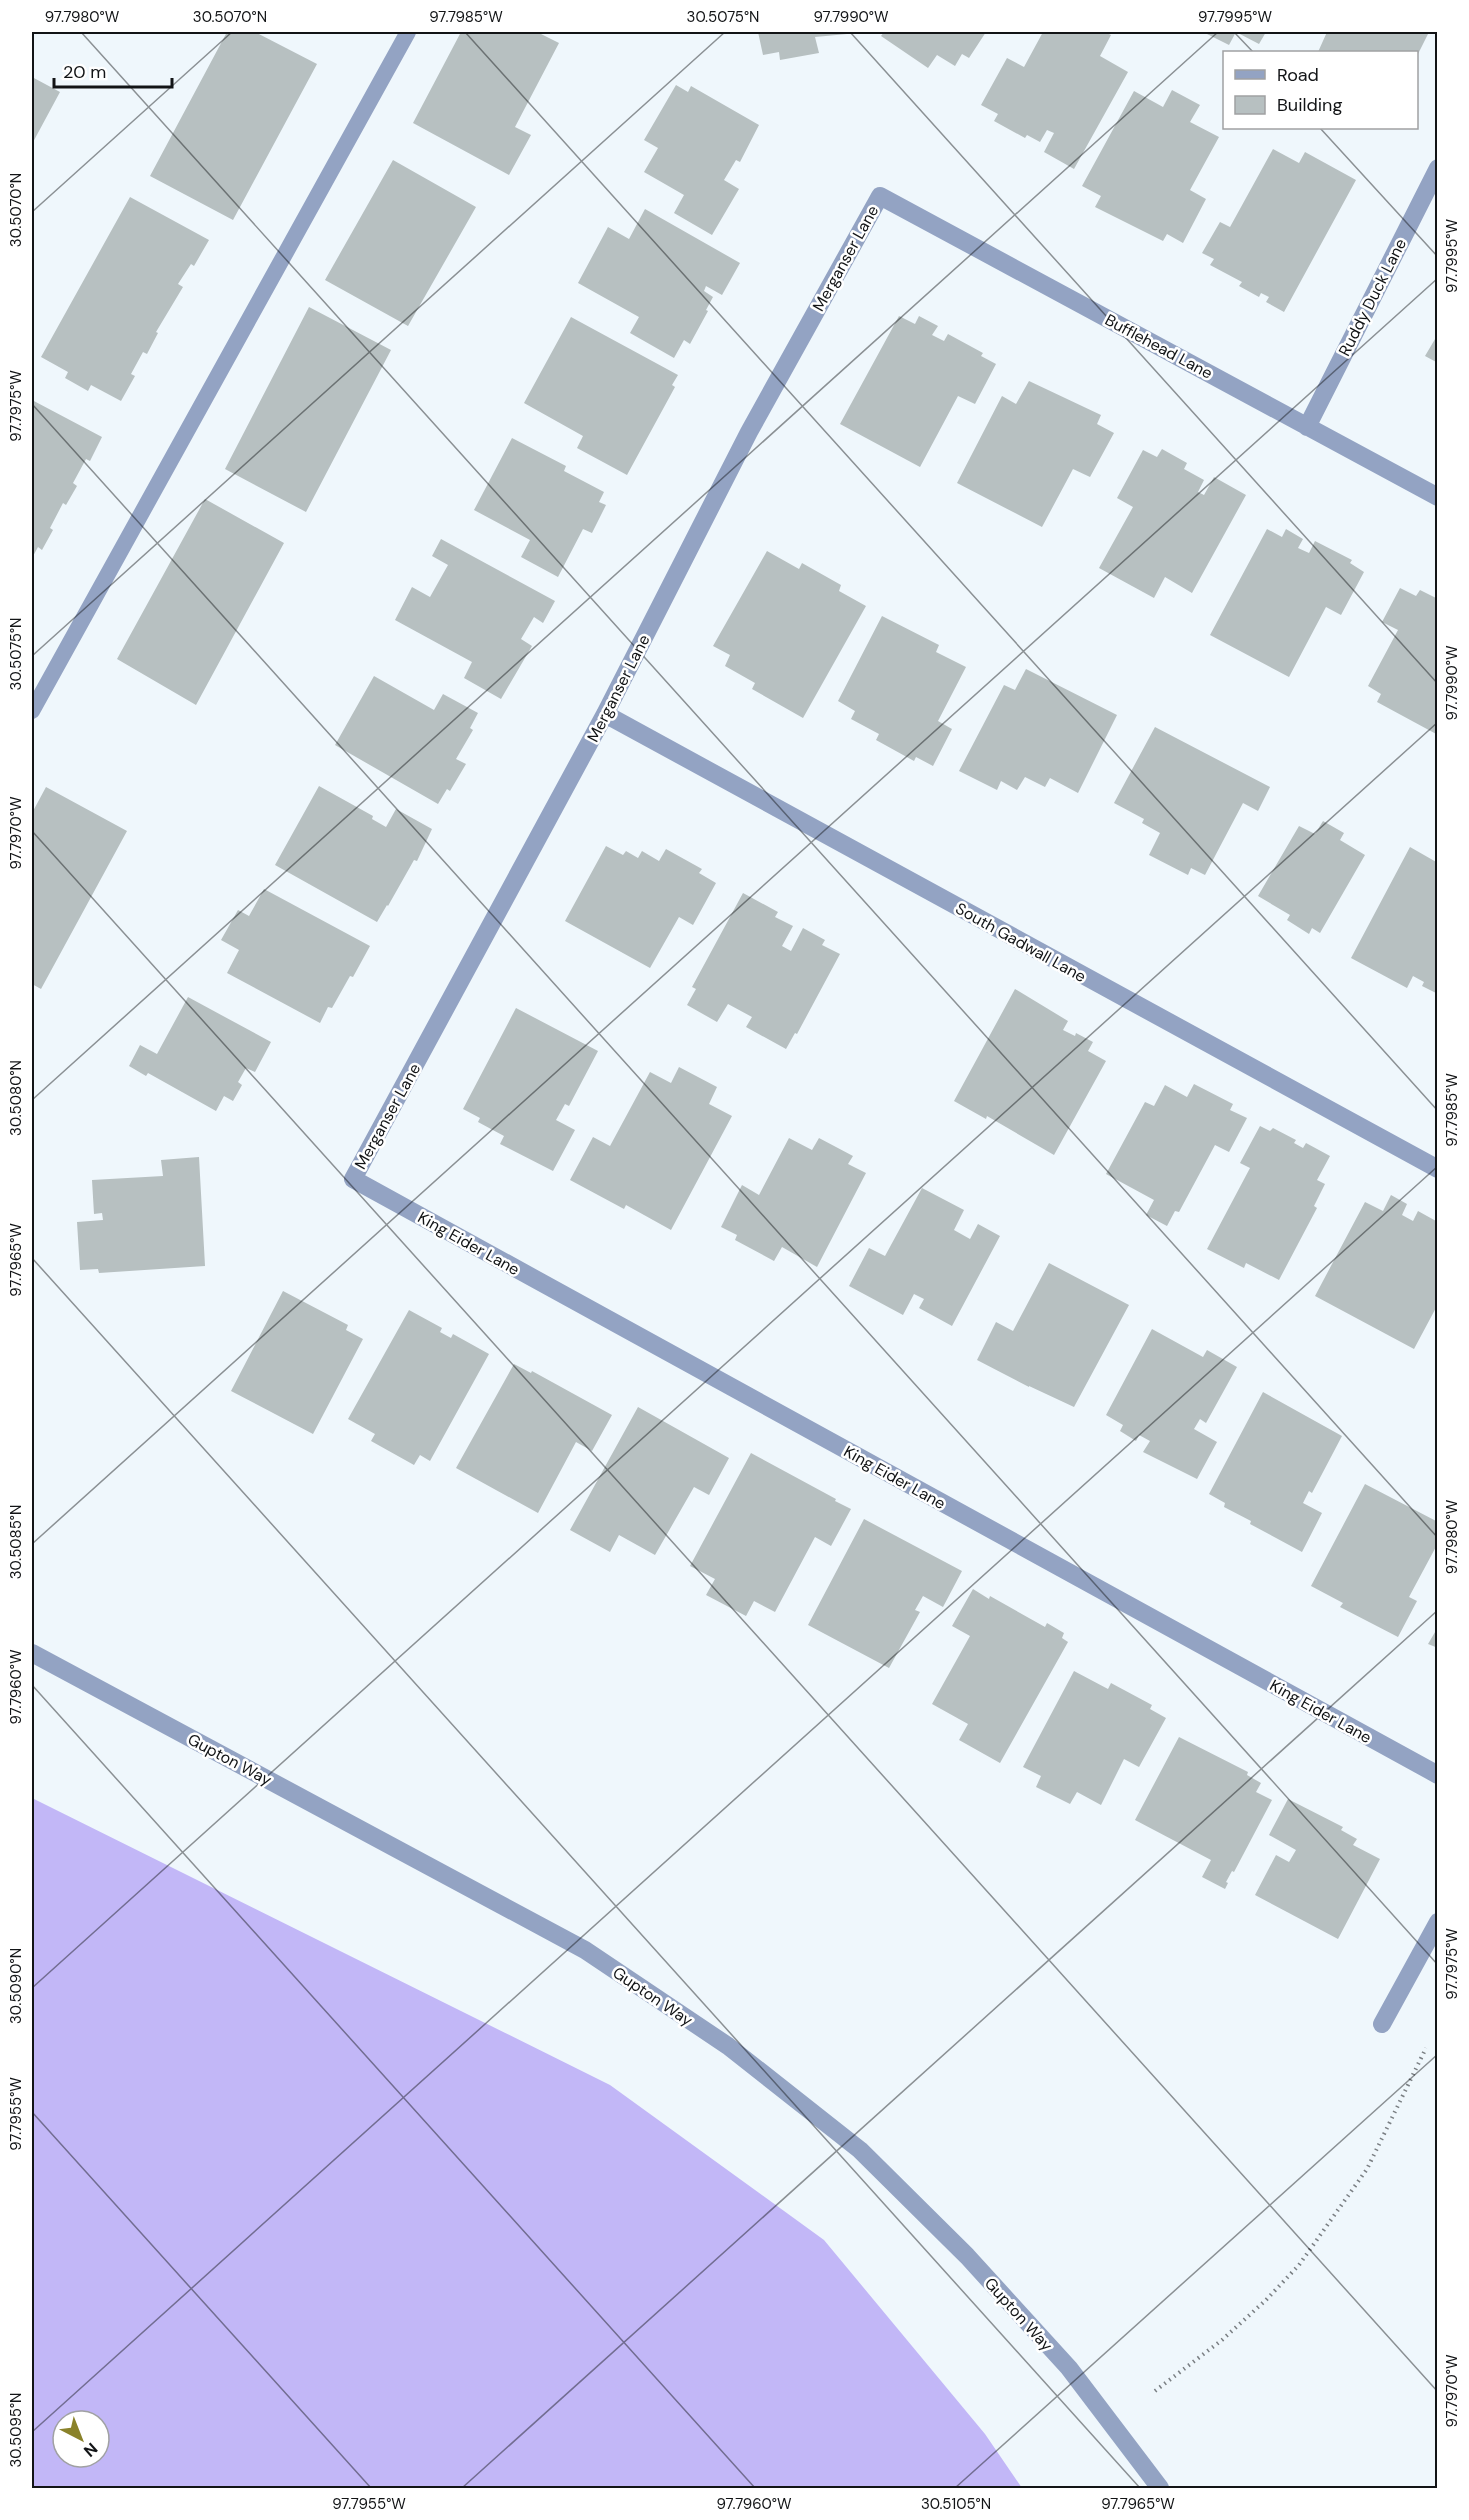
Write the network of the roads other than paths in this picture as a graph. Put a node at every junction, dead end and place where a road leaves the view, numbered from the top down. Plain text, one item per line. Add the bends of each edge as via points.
1 (408, 32) edge
2 (1437, 168) edge
3 (880, 196) joint
4 (1307, 427) junction
5 (1437, 497) edge
6 (32, 711) edge
7 (606, 714) junction
8 (1437, 1169) edge
9 (353, 1179) joint
10 (32, 1653) edge
11 (1437, 1775) edge
12 (1437, 1922) edge
13 (1382, 2024) dead end
14 (1160, 2488) edge

1 - 6 lane
2 - 4 street, Ruddy Duck Lane
3 - 4 street, Bufflehead Lane
3 - 7 street, Merganser Lane via 749,432
4 - 5 street, Bufflehead Lane
7 - 8 street, South Gadwall Lane
7 - 9 street, Merganser Lane
9 - 11 street, King Eider Lane
10 - 14 street, Gupton Way via 585,1950 728,2046 860,2150 967,2256 1069,2368
12 - 13 street

